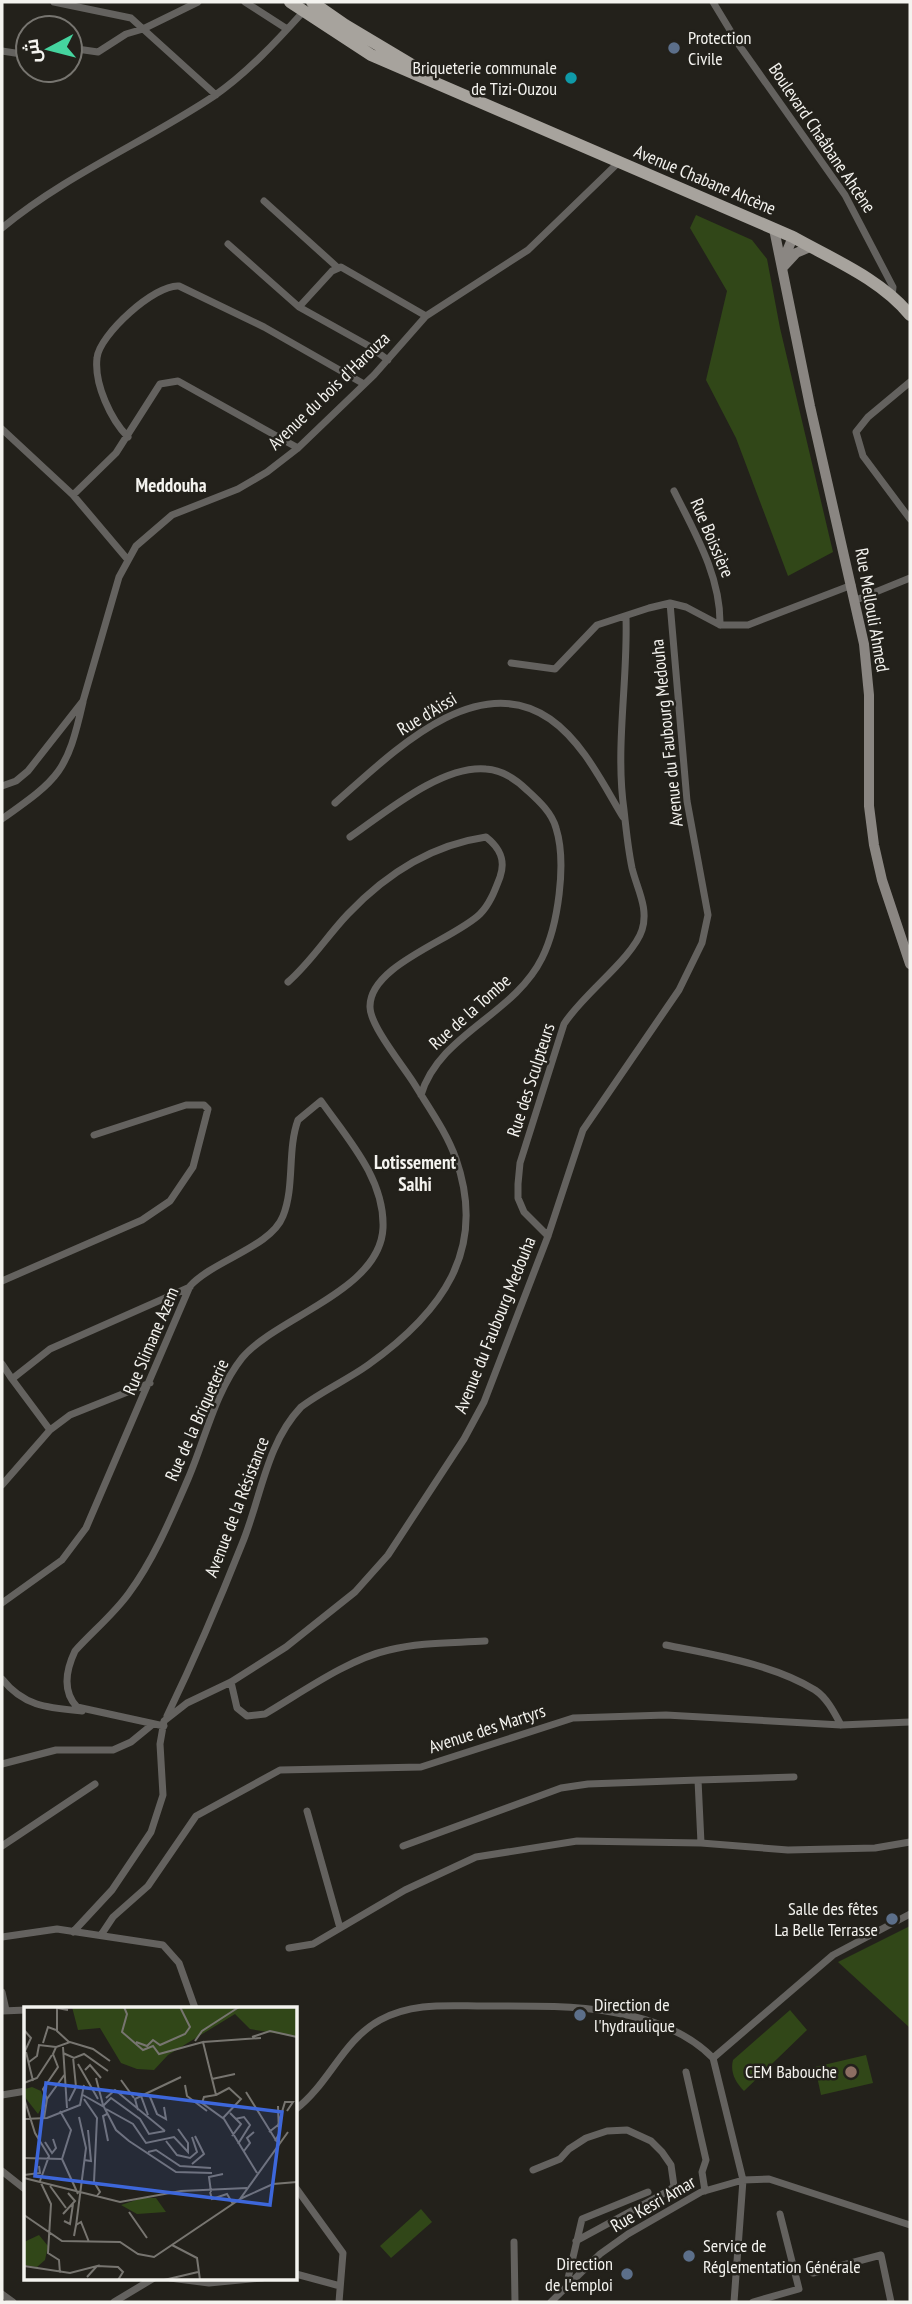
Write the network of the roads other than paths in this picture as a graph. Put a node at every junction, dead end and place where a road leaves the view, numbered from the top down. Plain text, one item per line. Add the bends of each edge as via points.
1 (54, 2) edge
2 (198, 2) edge
3 (245, 2) edge
4 (290, 2) edge
5 (713, 2) edge
6 (308, 7) edge
7 (287, 29) junction
8 (143, 30) junction
9 (84, 50) edge
10 (216, 94) junction
11 (619, 162) junction
12 (264, 201) dead end
13 (768, 227) junction
14 (2, 228) edge
15 (793, 237) junction
16 (228, 244) dead end
17 (810, 247) junction
18 (782, 265) junction
19 (337, 267) junction
20 (892, 296) junction
21 (299, 307) junction
22 (910, 315) edge
23 (426, 316) junction
24 (388, 360) junction
25 (910, 382) edge
26 (364, 384) junction
27 (2, 429) edge
28 (128, 437) junction
29 (298, 448) junction
30 (674, 491) dead end
31 (73, 495) junction
32 (910, 519) edge
33 (128, 560) junction
34 (910, 578) edge
35 (853, 585) junction
36 (856, 600) junction
37 (670, 603) junction
38 (626, 617) junction
39 (720, 625) junction
40 (511, 663) dead end
41 (83, 701) junction
42 (2, 786) edge
43 (335, 803) dead end
44 (2, 818) edge
45 (625, 821) junction
46 (350, 837) dead end
47 (910, 964) edge
48 (288, 982) dead end
49 (421, 1095) junction
50 (321, 1101) joint
51 (94, 1135) dead end
52 (548, 1236) junction
53 (2, 1281) edge
54 (190, 1286) junction
55 (2, 1364) edge
56 (12, 1379) junction
57 (150, 1382) junction
58 (50, 1430) junction
59 (2, 1485) edge
60 (2, 1603) edge
61 (485, 1641) dead end
62 (667, 1646) dead end
63 (2, 1679) edge
64 (231, 1682) junction
65 (95, 1713) junction
66 (910, 1722) edge
67 (164, 1723) junction
68 (153, 1724) junction
69 (841, 1725) junction
70 (2, 1764) edge
71 (794, 1777) dead end
72 (698, 1780) junction
73 (95, 1784) dead end
74 (307, 1811) dead end
75 (910, 1842) edge
76 (701, 1843) junction
77 (2, 1846) edge
78 (403, 1846) dead end
79 (910, 1914) edge
80 (340, 1928) junction
81 (73, 1932) junction
82 (101, 1935) junction
83 (2, 1937) edge
84 (289, 1948) dead end
85 (2, 1992) edge
86 (195, 2007) edge
87 (4, 2010) edge
88 (24, 2010) edge
89 (713, 2058) junction
90 (686, 2072) dead end
91 (24, 2091) edge
92 (2, 2095) edge
93 (298, 2107) edge
94 (533, 2170) dead end
95 (2, 2171) edge
96 (743, 2180) junction
97 (24, 2188) edge
98 (298, 2191) edge
99 (705, 2191) junction
100 (649, 2192) dead end
101 (780, 2214) dead end
102 (910, 2225) edge
103 (576, 2241) junction
104 (514, 2242) dead end
105 (813, 2273) dead end
106 (298, 2275) edge
107 (151, 2280) edge
108 (186, 2280) edge
109 (241, 2280) edge
110 (340, 2286) junction
111 (566, 2287) junction
112 (2, 2294) edge
113 (13, 2302) edge
114 (114, 2302) edge
115 (339, 2302) edge
116 (515, 2302) edge
117 (551, 2302) edge
118 (734, 2302) edge
119 (752, 2302) edge
120 (891, 2302) edge

1 - 8 street via 116,13 131,18
2 - 8 street
3 - 7 street
4 - 6 main road, Avenue Chabane Ahcène
5 - 20 street, Boulevard Chaâbane Ahcène via 845,195 893,287
6 - 7 street
6 - 11 main road, Avenue Chabane Ahcène via 472,100
7 - 10 street
8 - 9 street via 126,34 98,52
8 - 10 street
10 - 14 street via 41,198
11 - 13 main road, Avenue Chabane Ahcène
11 - 23 street, Avenue du bois d'Harouza via 528,250
12 - 19 street
13 - 15 main road, Avenue Chabane Ahcène
13 - 18 street, Rue Mellouli Ahmed
15 - 17 main road, Avenue Chabane Ahcène
15 - 18 street
16 - 21 street
17 - 18 street
17 - 20 main road, Avenue Chabane Ahcène
18 - 35 street, Rue Mellouli Ahmed
19 - 21 street
19 - 23 street
20 - 22 main road, Avenue Chabane Ahcène
21 - 24 street
23 - 24 street, Avenue du bois d'Harouza
24 - 26 street, Avenue du bois d'Harouza
25 - 32 street via 856,432 863,456
26 - 28 street via 264,327 179,286 169,286 130,313 96,357 114,422
26 - 29 street, Avenue du bois d'Harouza
27 - 31 street
28 - 29 street via 160,384 178,381
28 - 31 street via 104,468
29 - 33 street, Avenue du bois d'Harouza via 238,489 172,515 136,546
30 - 39 street, Rue Boissière via 720,599
31 - 33 street
33 - 41 street, Avenue du bois d'Harouza
34 - 36 street
35 - 36 street, Rue Mellouli Ahmed
35 - 39 street via 748,625
36 - 47 street, Rue Mellouli Ahmed via 869,695 869,806 874,845
37 - 38 street
37 - 39 street
37 - 52 street, Avenue du Faubourg Medouha via 687,802 706,898 707,929 679,990 583,1130
38 - 40 street via 597,625 555,669
38 - 45 street, Rue des Sculpteurs via 621,792
41 - 42 street, Avenue du bois d'Harouza via 27,771
41 - 44 street via 62,768 34,796
43 - 45 street, Rue d'Aissi via 392,753 460,709 497,701 531,709 558,727 594,768
45 - 52 street, Rue des Sculpteurs via 643,905 642,932 564,1024 520,1163 518,1198 531,1222
46 - 49 street, Rue de la Tombe via 443,778 486,769 517,781 542,804 556,827 560,857 556,912 542,958 513,998 431,1068
48 - 49 street, Avenue de la Résistance via 384,880 411,861 486,837 495,845 504,867 481,914 403,962 369,1004 372,1018
49 - 67 street, Avenue de la Résistance via 451,1147 460,1173 466,1226 458,1268 441,1297 390,1347 292,1416 266,1470 220,1599
50 - 54 street, Rue Slimane Azem via 296,1125 286,1206 278,1226
50 - 65 street, Rue de la Briqueterie via 370,1171 383,1228 380,1240 365,1265 336,1293 253,1347 233,1372 148,1563 127,1596 69,1662 72,1702
51 - 53 street via 186,1105 197,1103 208,1110 193,1167 170,1201 142,1220
52 - 64 street, Avenue du Faubourg Medouha via 484,1402 388,1555 355,1592 286,1647
54 - 56 street via 50,1349
54 - 57 street, Rue Slimane Azem
55 - 56 street
56 - 58 street
57 - 58 street via 69,1415
57 - 60 street, Rue Slimane Azem via 101,1497 73,1547 47,1572
58 - 59 street
61 - 64 street via 386,1650 335,1673 265,1714 247,1716 237,1708
62 - 69 street via 788,1677 816,1690
63 - 65 street via 36,1706
64 - 67 street, Avenue du Faubourg Medouha via 187,1703
65 - 68 street, Rue de la Briqueterie
66 - 69 street, Avenue des Martyrs
67 - 68 street, Rue de la Briqueterie
67 - 81 street via 160,1744 163,1795 151,1832 112,1889
68 - 70 street via 113,1750 56,1750
69 - 82 street, Avenue des Martyrs via 666,1715 573,1718 431,1765 280,1770 196,1816 148,1886 113,1917
71 - 72 street
72 - 76 street
72 - 78 street via 561,1788
73 - 77 street
74 - 80 street
75 - 76 street via 875,1849 788,1850
76 - 80 street via 577,1841 476,1857 405,1889
79 - 89 street via 833,1955
80 - 84 street via 313,1944
81 - 82 street
81 - 83 street via 57,1929
82 - 86 street via 163,1945 179,1963
85 - 87 street
87 - 88 street
89 - 93 street via 688,2037 586,2007 422,2005 379,2020 362,2033 316,2093
89 - 96 street
90 - 99 street via 706,2160 702,2172
91 - 92 street
94 - 103 street via 561,2159 586,2138 618,2129 651,2141 671,2165 674,2186 670,2190
95 - 97 street
96 - 99 street, Rue Kesri Amar
96 - 102 street, Rue Kesri Amar via 769,2179
96 - 118 street
98 - 110 street via 343,2253
99 - 111 street, Rue Kesri Amar via 600,2254
100 - 103 street via 582,2219
101 - 119 street via 799,2289
103 - 111 street
104 - 116 street
105 - 120 street via 881,2255
106 - 110 street
107 - 114 street
108 - 109 street
110 - 115 street
111 - 117 street, Rue Kesri Amar
112 - 113 street

